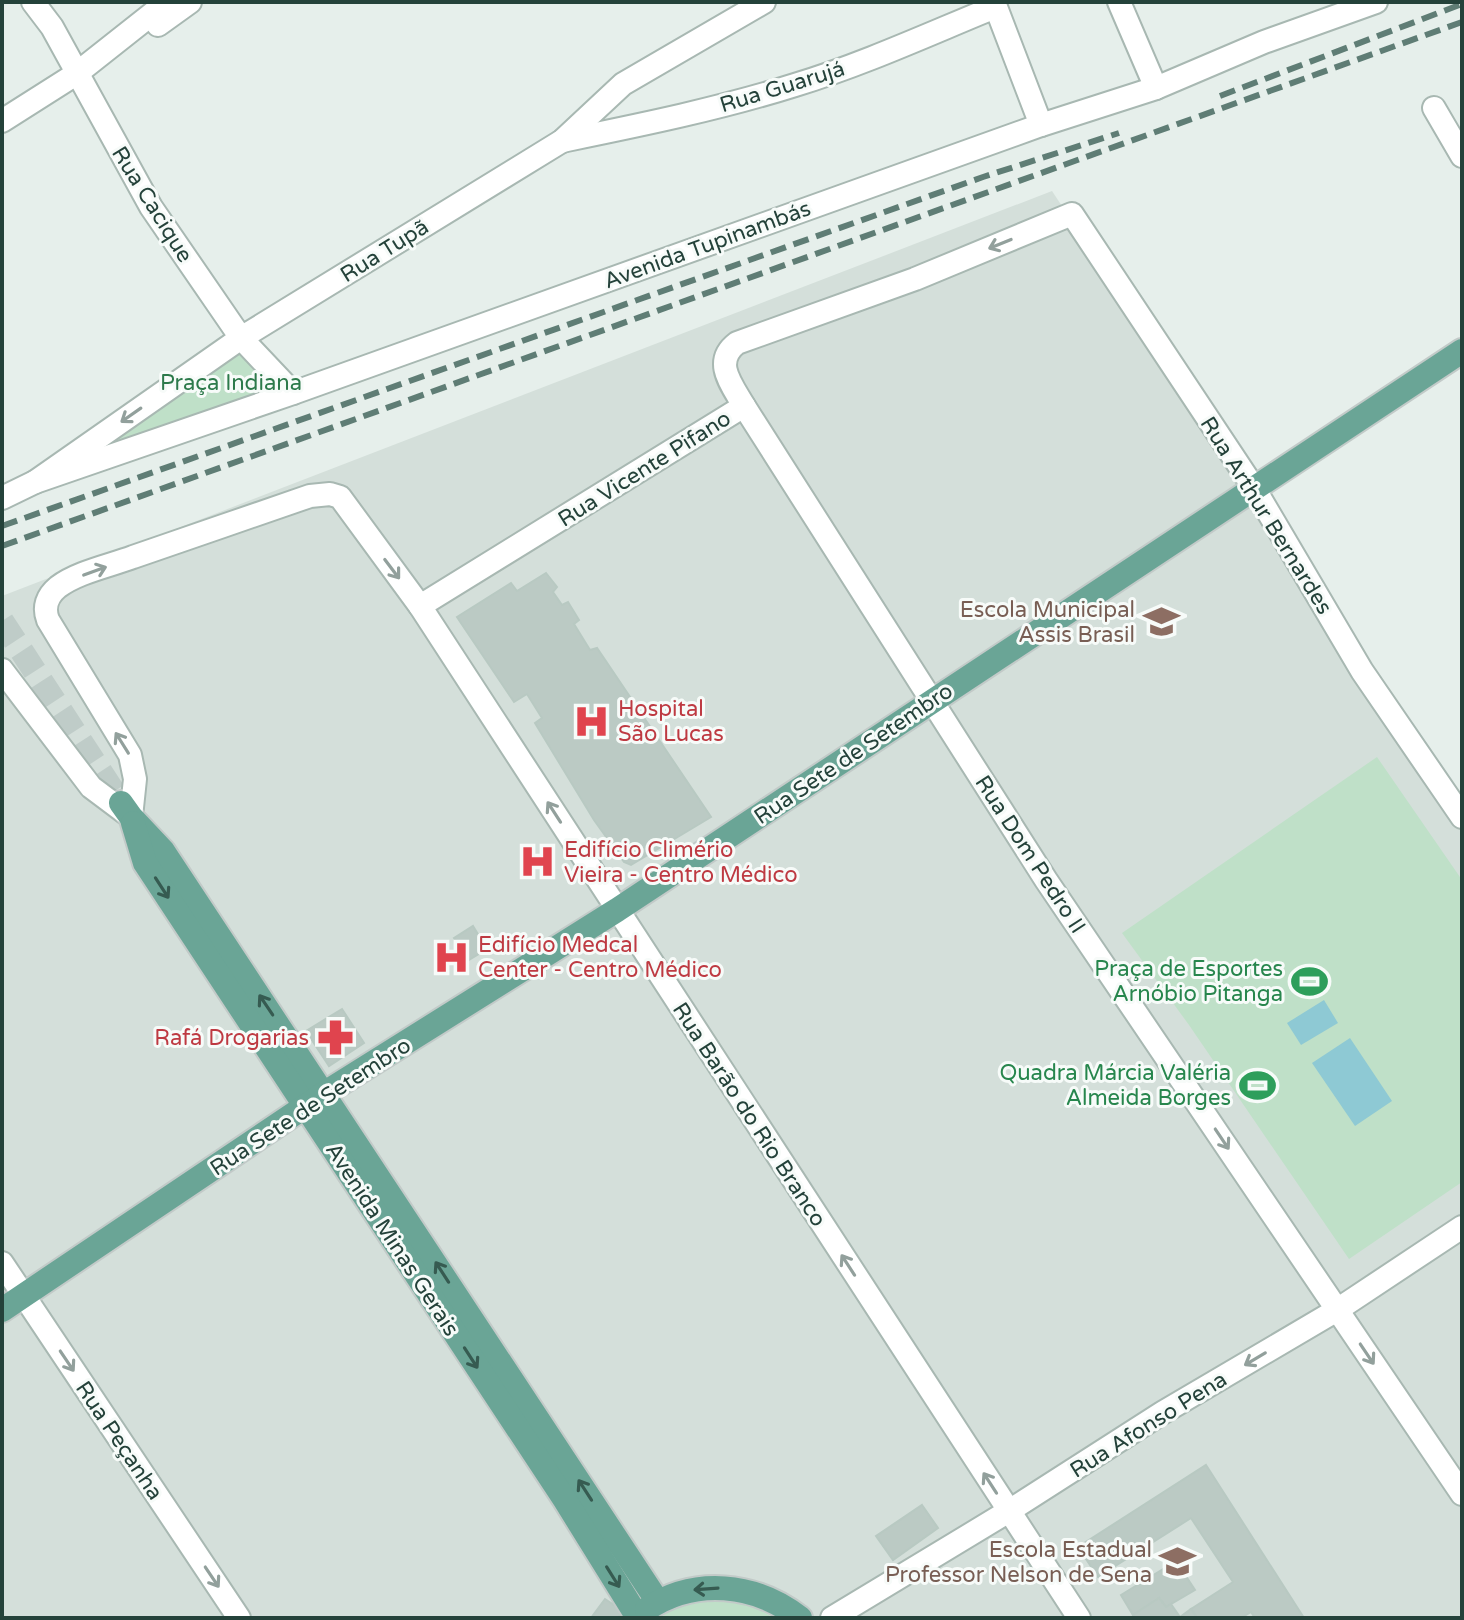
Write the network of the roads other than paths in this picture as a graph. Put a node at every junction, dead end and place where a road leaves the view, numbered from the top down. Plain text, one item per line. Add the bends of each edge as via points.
1 (33, 2) edge
2 (167, 2) edge
3 (190, 2) edge
4 (764, 2) edge
5 (1119, 2) edge
6 (1376, 2) edge
7 (995, 4) edge
8 (98, 57) junction
9 (76, 74) junction
10 (1156, 88) junction
11 (1434, 108) dead end
12 (2, 121) edge
13 (1041, 125) junction
14 (562, 141) junction
15 (1462, 156) edge
16 (1072, 214) joint
17 (241, 338) junction
18 (1462, 351) edge
19 (293, 393) junction
20 (744, 406) junction
21 (35, 482) junction
22 (1254, 488) junction
23 (2, 498) edge
24 (420, 606) junction
25 (2, 670) edge
26 (931, 700) junction
27 (126, 810) junction
28 (1462, 817) edge
29 (617, 910) junction
30 (315, 1100) junction
31 (1462, 1227) edge
32 (2, 1263) edge
33 (24, 1296) junction
34 (2, 1310) edge
35 (1337, 1310) junction
36 (1462, 1494) edge
37 (1009, 1511) junction
38 (658, 1602) junction
39 (636, 1617) edge
40 (239, 1618) edge
41 (800, 1618) edge
42 (832, 1618) edge
43 (1079, 1618) edge

1 - 9 street, Rua Cacique
2 - 8 street
3 - 8 street via 125,49
4 - 14 street, Rua Tupã via 623,84
5 - 10 street
6 - 10 street, Avenida Tupinambás
7 - 13 street
7 - 14 street, Rua Guarujá via 794,86
8 - 9 street
9 - 12 street
9 - 17 street, Rua Cacique via 151,207
10 - 13 street, Avenida Tupinambás
11 - 15 street
13 - 19 street, Avenida Tupinambás
14 - 17 street, Rua Tupã
16 -> 20 street, Rua Vicente Pifano via 915,279 737,343 725,355 725,372
16 - 22 street, Rua Arthur Bernardes
17 - 19 street, Rua Cacique
17 -> 21 street, Rua Tupã
18 - 22 main road, Rua Sete de Setembro
19 - 21 street, Avenida Tupinambás
20 - 24 street, Rua Vicente Pifano
20 - 26 street, Rua Dom Pedro II
21 - 23 street, Rua Tupã
22 - 26 main road, Rua Sete de Setembro
22 - 28 street, Rua Arthur Bernardes via 1362,671
27 -> 24 street, Rua Barão do Rio Branco via 135,779 130,755 45,614 56,588 310,496 330,494 351,509
29 -> 24 street, Rua Barão do Rio Branco
25 - 27 street, Avenida Minas Gerais via 81,775 99,795
26 - 29 main road, Rua Sete de Setembro
26 -> 35 street, Rua Dom Pedro II
27 - 30 main road, Avenida Minas Gerais via 163,851
29 - 30 main road, Rua Sete de Setembro
37 -> 29 street, Rua Barão do Rio Branco
30 - 33 main road, Rua Sete de Setembro
38 -> 30 main road, Avenida Minas Gerais
30 -> 39 main road, Avenida Minas Gerais
31 - 35 street, Rua Afonso Pena
32 - 33 street, Rua Peçanha
33 - 34 main road, Rua Sete de Setembro
33 -> 40 street, Rua Peçanha
35 -> 36 street, Rua Dom Pedro II
35 -> 37 street, Rua Afonso Pena
37 - 42 street, Rua Afonso Pena
37 - 43 street, Rua Barão do Rio Branco
38 - 39 main road
41 -> 38 main road via 781,1603 741,1589 698,1588

